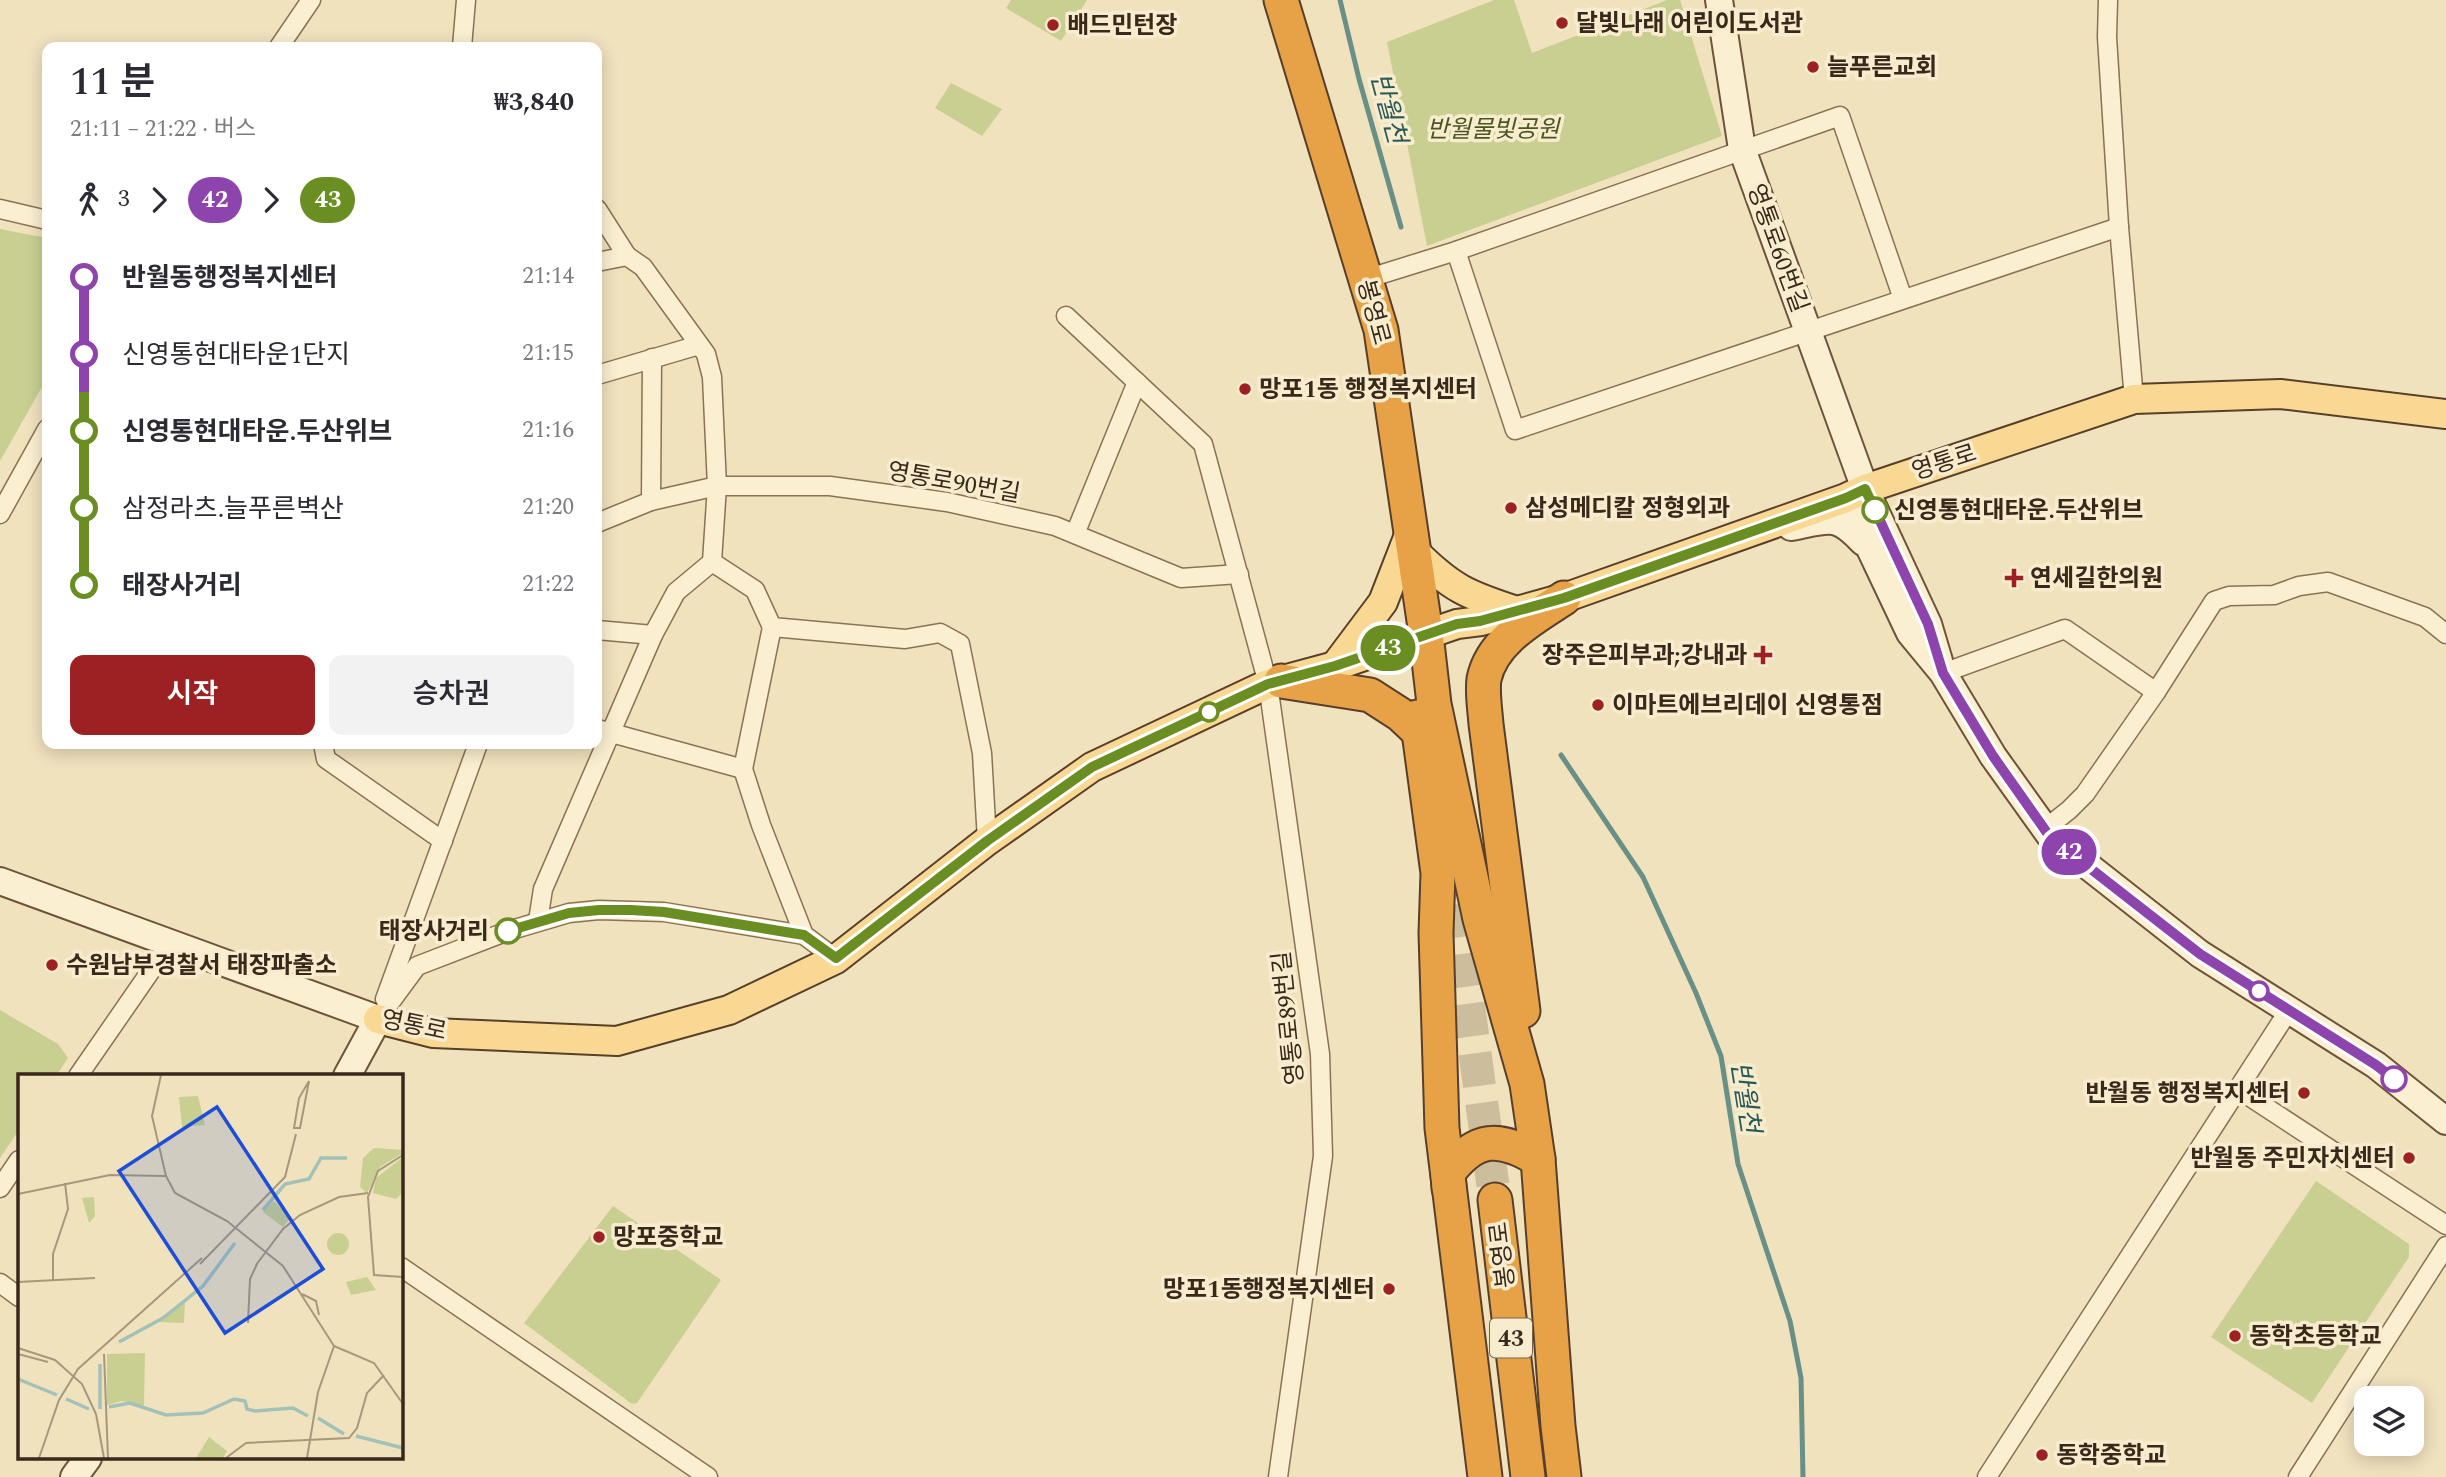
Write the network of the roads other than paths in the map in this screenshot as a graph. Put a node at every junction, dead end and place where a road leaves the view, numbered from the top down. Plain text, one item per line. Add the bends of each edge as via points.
1 (311, 0) edge
2 (466, 0) edge
3 (1281, 0) edge
4 (1719, 0) edge
5 (2108, 0) edge
6 (282, 42) edge
7 (462, 42) edge
8 (1742, 149) junction
9 (0, 209) edge
10 (602, 217) edge
11 (42, 219) edge
12 (2119, 227) junction
13 (1456, 251) junction
14 (627, 256) junction
15 (602, 261) edge
16 (1366, 279) junction
17 (1903, 299) junction
18 (1066, 316) dead end
19 (1808, 331) junction
20 (699, 345) junction
21 (652, 358) junction
22 (602, 374) edge
23 (1137, 382) junction
24 (2134, 400) junction
25 (2446, 414) edge
26 (42, 438) edge
27 (717, 486) junction
28 (1855, 493) junction
29 (652, 501) junction
30 (0, 514) edge
31 (602, 521) edge
32 (1745, 532) junction
33 (1075, 534) junction
34 (1412, 540) junction
35 (1870, 549) junction
36 (712, 562) junction
37 (1239, 574) junction
38 (1564, 598) junction
39 (1517, 611) junction
40 (772, 627) junction
41 (602, 630) edge
42 (1426, 634) junction
43 (2446, 634) edge
44 (653, 635) junction
45 (1335, 666) junction
46 (1943, 673) junction
47 (1275, 682) junction
48 (2156, 692) junction
49 (603, 731) edge
50 (1420, 733) junction
51 (324, 749) edge
52 (476, 749) edge
53 (596, 749) edge
54 (743, 769) junction
55 (2045, 830) junction
56 (443, 841) junction
57 (987, 841) junction
58 (0, 881) edge
59 (538, 921) junction
60 (804, 935) junction
61 (170, 943) junction
62 (836, 958) junction
63 (2289, 1010) junction
64 (378, 1019) junction
65 (85, 1074) edge
66 (348, 1074) edge
67 (1527, 1084) junction
68 (2238, 1089) junction
69 (2446, 1121) edge
70 (1538, 1159) junction
71 (18, 1161) edge
72 (0, 1188) edge
73 (1495, 1199) tunnel mouth
74 (1450, 1202) junction
75 (2446, 1226) edge
76 (2446, 1247) edge
77 (402, 1269) edge
78 (0, 1283) edge
79 (18, 1296) edge
80 (87, 1460) edge
81 (74, 1477) edge
82 (708, 1477) edge
83 (1278, 1477) edge
84 (1485, 1477) edge
85 (1528, 1477) edge
86 (1564, 1477) edge
87 (1987, 1477) edge
88 (2298, 1477) edge

1 - 6 street
2 - 7 street
3 - 16 highway, 봉영로
4 - 8 street, 영통로60번길
5 - 12 street
8 - 13 street
8 - 17 street via 1840,116
8 - 19 street, 영통로60번길
9 - 11 street
10 - 14 street
12 - 17 street
12 - 24 street
13 - 16 street
13 - 19 street via 1515,430
14 - 15 street
14 - 20 street via 643,267
16 - 34 highway, 봉영로 via 1381,330
17 - 19 street
18 - 23 street
19 - 28 street, 영통로60번길
20 - 21 street
20 - 27 street via 712,377
21 - 22 street
21 - 29 street
23 - 33 street
23 - 37 street via 1203,444
24 - 25 main road, 영통로 via 2280,394
24 - 28 main road, 영통로
26 - 30 street
27 - 29 street, 영통로90번길
27 - 33 street, 영통로90번길 via 830,486 947,502
27 - 36 street
28 - 32 main road, 영통로
28 - 35 street
28 - 46 street via 1928,624
29 - 31 street, 영통로90번길
32 - 35 street via 1833,519 1847,525
32 - 38 main road, 영통로
33 - 37 street, 영통로90번길 via 1181,578
34 - 39 main road via 1438,575 1456,588
34 - 42 highway, 봉영로
34 - 45 main road via 1383,602
35 - 46 street via 1910,633
36 - 40 street via 755,590
36 - 44 street via 676,592
37 - 47 street
38 - 39 main road, 영통로
38 - 67 highway via 1512,635 1490,662 1484,681 1521,994
39 - 42 main road, 영통로
40 - 54 street
40 - 57 street via 905,639 940,633 960,644 982,753
41 - 44 street
42 - 45 main road, 영통로
42 - 50 highway via 1411,683
42 - 67 highway, 봉영로 via 1434,704 1480,919
43 - 48 street via 2425,617 2328,582 2274,595 2229,596 2214,601
44 - 49 street
45 - 47 main road, 영통로
46 - 48 street via 2065,629
46 - 55 street
47 - 50 highway via 1370,695
47 - 57 main road, 영통로 via 1092,767
47 - 83 street, 영통로89번길 via 1320,1054 1322,1156
48 - 55 street via 2085,794
49 - 54 street
50 - 74 highway via 1438,873 1442,1128
51 - 56 street via 326,759
52 - 56 street
53 - 59 street via 543,889
54 - 60 street
55 - 63 street via 2084,866 2200,954
56 - 64 street
57 - 62 main road, 영통로
58 - 61 street, 영통로
59 - 60 street via 589,911 631,910
59 - 64 street via 417,966
60 - 62 street
61 - 64 street, 영통로
61 - 65 street
62 - 64 main road, 영통로 via 729,1010 617,1041 433,1033
63 - 68 street
63 - 69 street via 2376,1065
64 - 66 street
67 - 70 highway
68 - 75 street
68 - 87 street
70 - 74 highway via 1498,1142 1468,1150 1448,1173
70 - 86 highway
71 - 72 street
73 - 85 highway, 봉영로 / 43
74 - 84 highway
76 - 88 street
77 - 82 street
78 - 79 street
80 - 81 street

